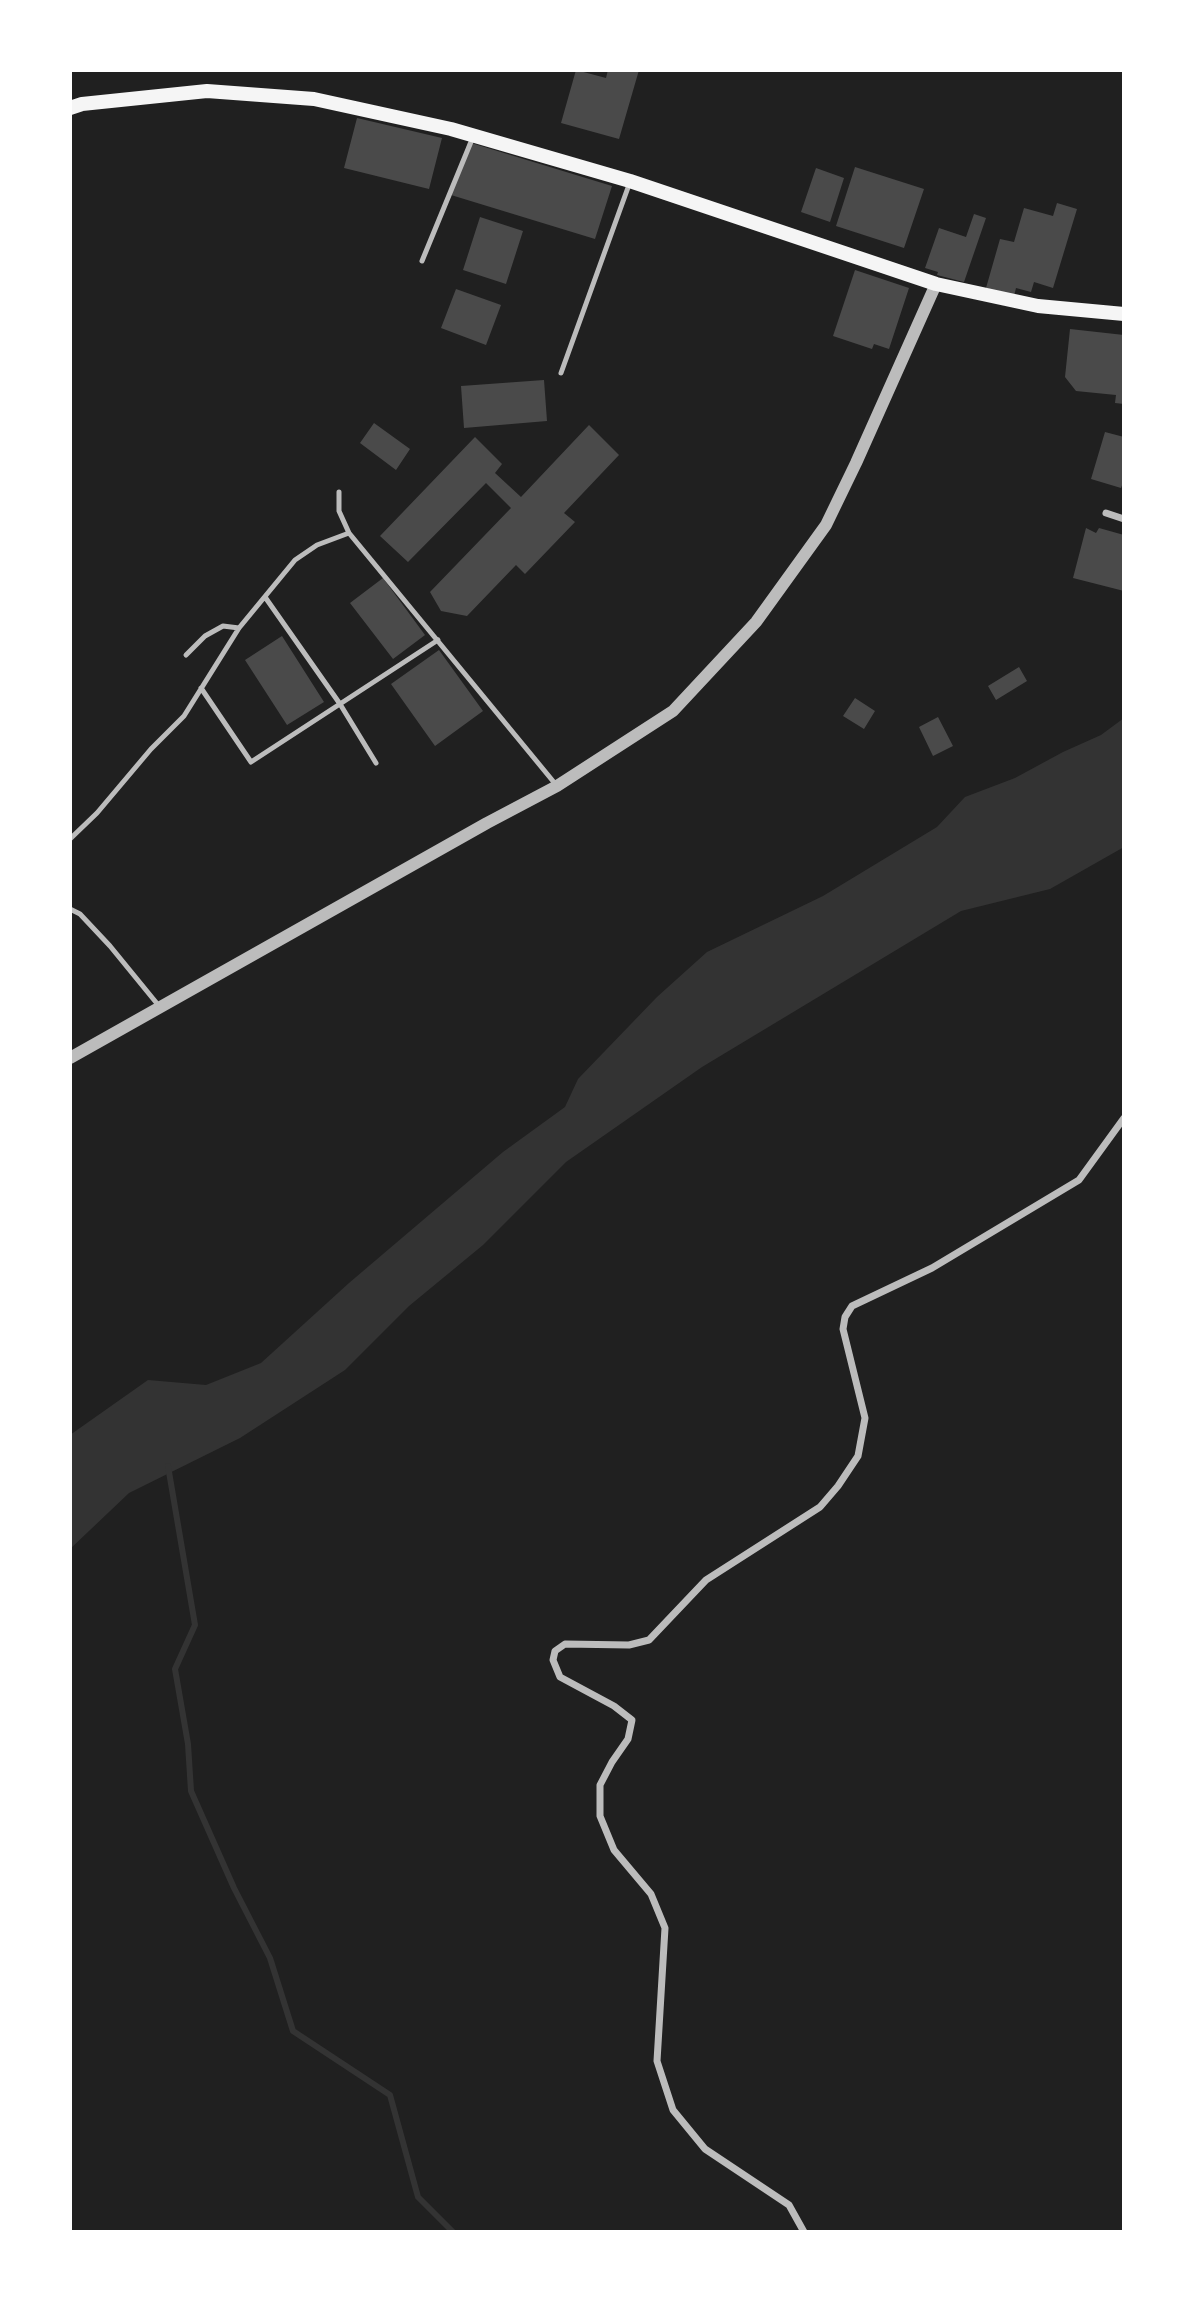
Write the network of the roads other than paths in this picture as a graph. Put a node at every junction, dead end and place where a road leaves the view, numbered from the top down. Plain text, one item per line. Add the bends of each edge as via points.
1 (70, 108) edge
2 (474, 136) junction
3 (630, 181) junction
4 (422, 261) dead end
5 (936, 284) junction
6 (1124, 314) edge
7 (561, 373) dead end
8 (339, 492) dead end
9 (1106, 513) dead end
10 (1124, 519) edge
11 (349, 533) junction
12 (265, 597) junction
13 (239, 628) junction
14 (438, 640) junction
15 (186, 655) dead end
16 (201, 688) junction
17 (341, 704) junction
18 (376, 764) dead end
19 (557, 786) junction
20 (70, 839) edge
21 (70, 909) edge
22 (161, 1009) junction
23 (70, 1058) edge
24 (1124, 1118) edge
25 (804, 2232) edge

1 - 2 main road via 207,91 314,99
2 - 3 main road
2 - 4 lane
3 - 5 main road
3 - 7 lane
5 - 6 main road via 1038,306
5 - 19 street via 826,525 756,622 673,711
8 - 11 lane via 339,511
9 - 10 street
11 - 12 lane via 317,545 295,560
11 - 14 lane
12 - 13 lane
12 - 17 lane
13 - 15 lane via 223,626
13 - 16 lane
14 - 17 lane
14 - 19 lane
16 - 17 lane via 251,762
16 - 20 lane via 184,716
17 - 18 lane
19 - 22 street
21 - 22 lane via 110,946
22 - 23 street
24 - 25 street via 1079,1180 932,1268 852,1306 843,1329 865,1418 858,1456 820,1507 706,1580 649,1640 629,1645 565,1644 555,1651 559,1677 632,1720 628,1739 600,1785 600,1816 614,1850 651,1894 665,1928 657,2061 673,2110 705,2149 789,2205

